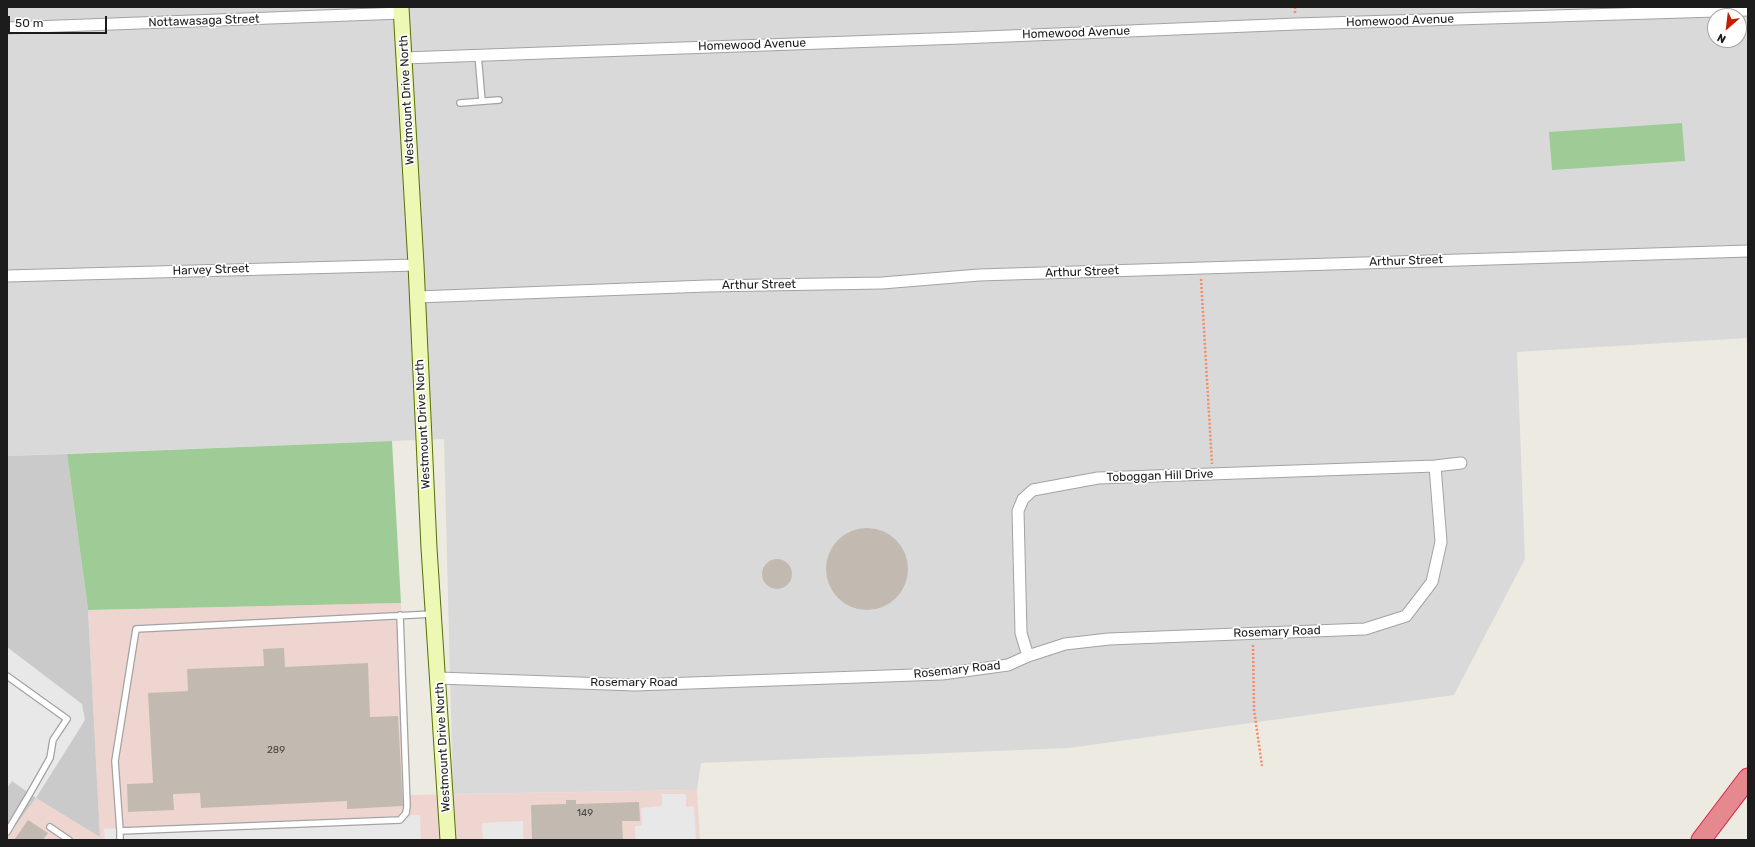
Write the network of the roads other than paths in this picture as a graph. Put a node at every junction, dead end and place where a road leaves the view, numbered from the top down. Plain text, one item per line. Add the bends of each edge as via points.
1 (402, 10) edge
2 (1748, 10) edge
3 (7, 28) edge
4 (478, 55) junction
5 (404, 58) junction
6 (499, 100) dead end
7 (482, 101) junction
8 (460, 103) dead end
9 (1748, 251) edge
10 (416, 265) junction
11 (7, 276) edge
12 (417, 297) junction
13 (1461, 463) dead end
14 (1435, 466) junction
15 (434, 614) junction
16 (400, 615) junction
17 (1028, 656) junction
18 (7, 676) edge
19 (438, 678) junction
20 (1748, 778) edge
21 (50, 827) dead end
22 (120, 831) junction
23 (7, 832) edge
24 (69, 840) edge
25 (120, 840) edge
26 (448, 840) edge
27 (1701, 840) edge

1 - 3 street, Nottawasaga Street
1 - 5 street, Westmount Drive North
2 - 4 street, Homewood Avenue via 1296,24
4 - 5 street, Homewood Avenue
4 - 7 lane
5 - 10 street, Westmount Drive North
6 - 7 lane
7 - 8 lane
9 - 12 street, Arthur Street via 979,275 882,283 707,286
10 - 11 street, Harvey Street
10 - 12 street, Westmount Drive North
12 - 15 street, Westmount Drive North
13 - 14 street, Toboggan Hill Drive
14 - 17 street, Rosemary Road via 1441,542 1432,582 1406,616 1365,629 1109,639 1065,644
14 - 17 street, Toboggan Hill Drive via 1098,478 1033,490 1023,499 1018,511 1021,633
15 - 16 lane
15 - 19 street, Westmount Drive North
16 - 22 lane via 136,628 115,761
16 - 22 lane via 407,806 403,818
17 - 19 street, Rosemary Road via 1008,665 942,674 635,685
18 - 23 lane via 67,719 53,740 50,758
19 - 26 street, Westmount Drive North
20 - 27 highway
21 - 24 lane
22 - 25 lane

